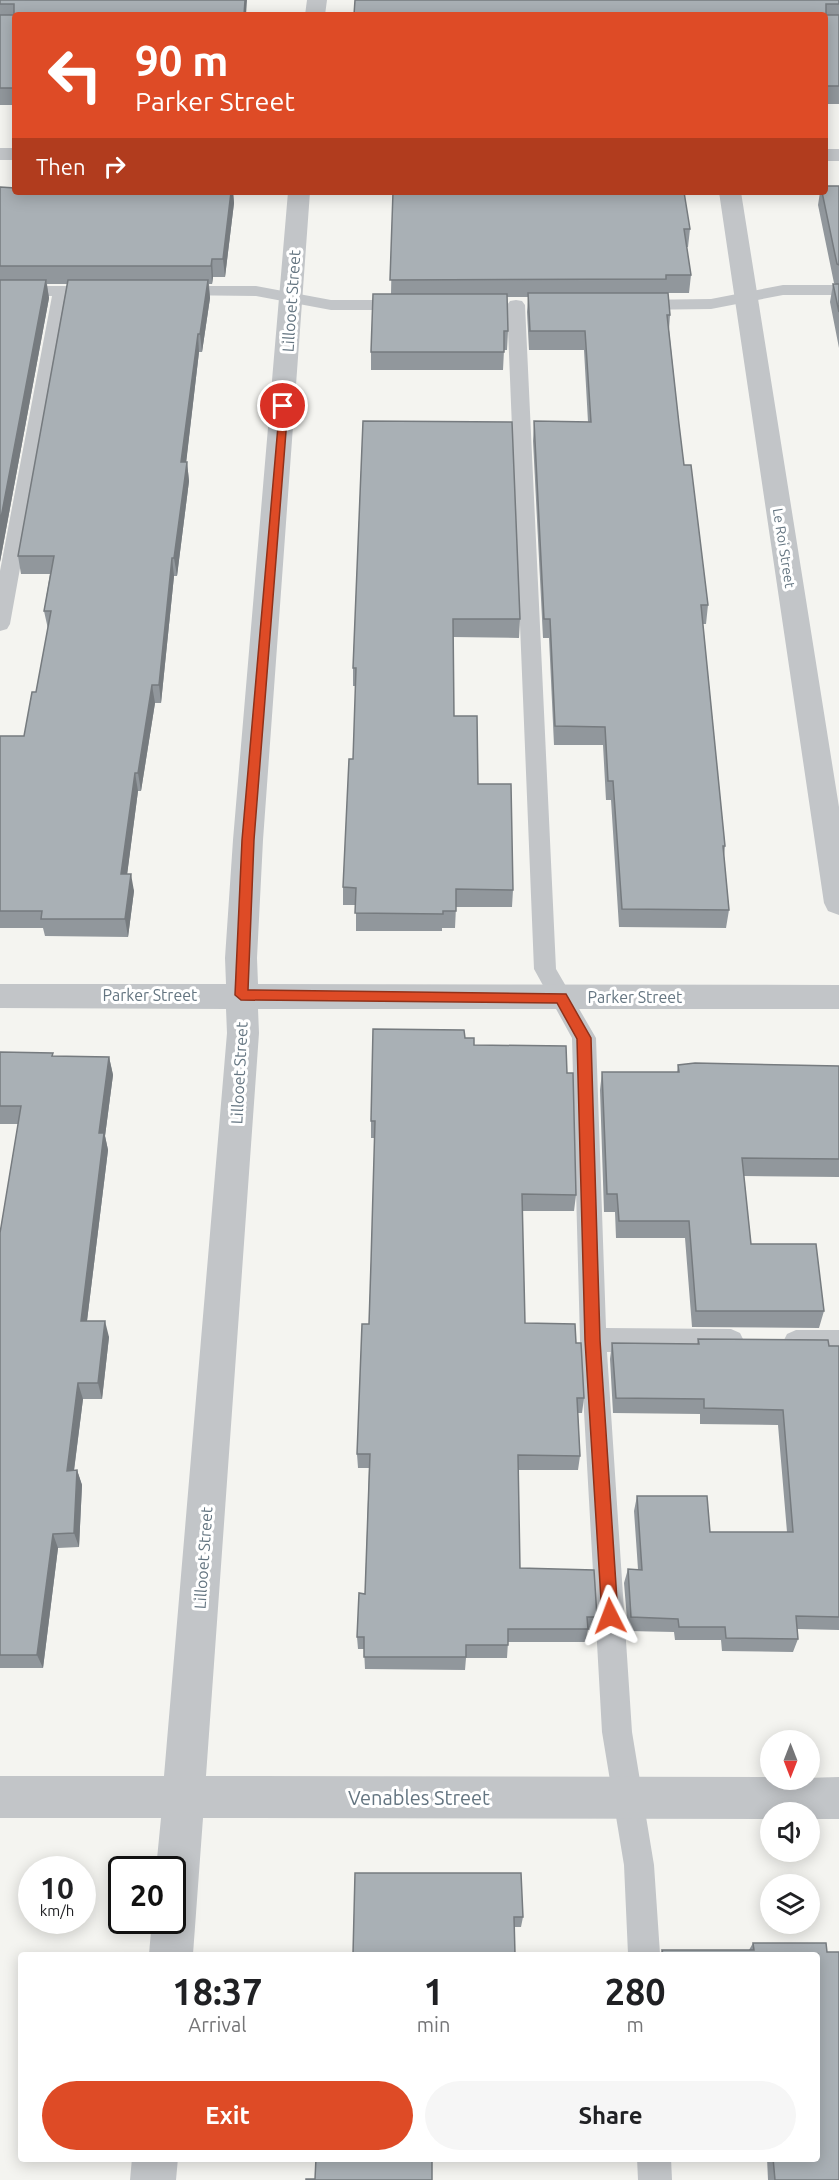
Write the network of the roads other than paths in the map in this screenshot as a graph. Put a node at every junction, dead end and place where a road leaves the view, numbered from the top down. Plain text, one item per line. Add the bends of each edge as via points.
1 (299, 195) edge
2 (730, 195) edge
3 (839, 290) edge
4 (0, 291) edge
5 (60, 291) junction
6 (118, 291) edge
7 (164, 291) edge
8 (291, 297) junction
9 (746, 298) junction
10 (424, 305) edge
11 (516, 305) dead end
12 (620, 305) edge
13 (0, 624) edge
14 (839, 903) edge
15 (241, 995) junction
16 (0, 996) edge
17 (839, 997) edge
18 (561, 998) junction
19 (593, 1340) junction
20 (839, 1342) edge
21 (0, 1797) edge
22 (185, 1798) junction
23 (628, 1798) junction
24 (839, 1798) edge
25 (171, 1952) edge
26 (644, 1952) edge
27 (154, 2162) edge
28 (654, 2162) edge
29 (153, 2180) edge
30 (655, 2180) edge

1 - 8 street, Lillooet Street
2 - 9 street, Le Roi Street
3 - 9 lane via 783,290
4 - 5 lane
5 - 6 lane
5 - 13 lane
7 - 8 lane via 256,291
8 - 10 lane via 331,304
8 - 15 street, Lillooet Street via 248,840
9 - 12 lane via 711,304
9 - 14 street, Le Roi Street
11 - 18 lane via 544,969
15 - 16 street, Parker Street
15 - 18 street, Parker Street
15 - 22 street, Lillooet Street via 243,1034
17 - 18 street, Parker Street
18 - 19 lane via 584,1038
19 - 20 lane
19 - 23 lane via 617,1732
21 - 22 street, Venables Street
22 - 23 street, Venables Street
22 - 25 street, Lillooet Street
23 - 24 street, Venables Street
23 - 26 lane via 639,1866
27 - 29 street
28 - 30 lane

